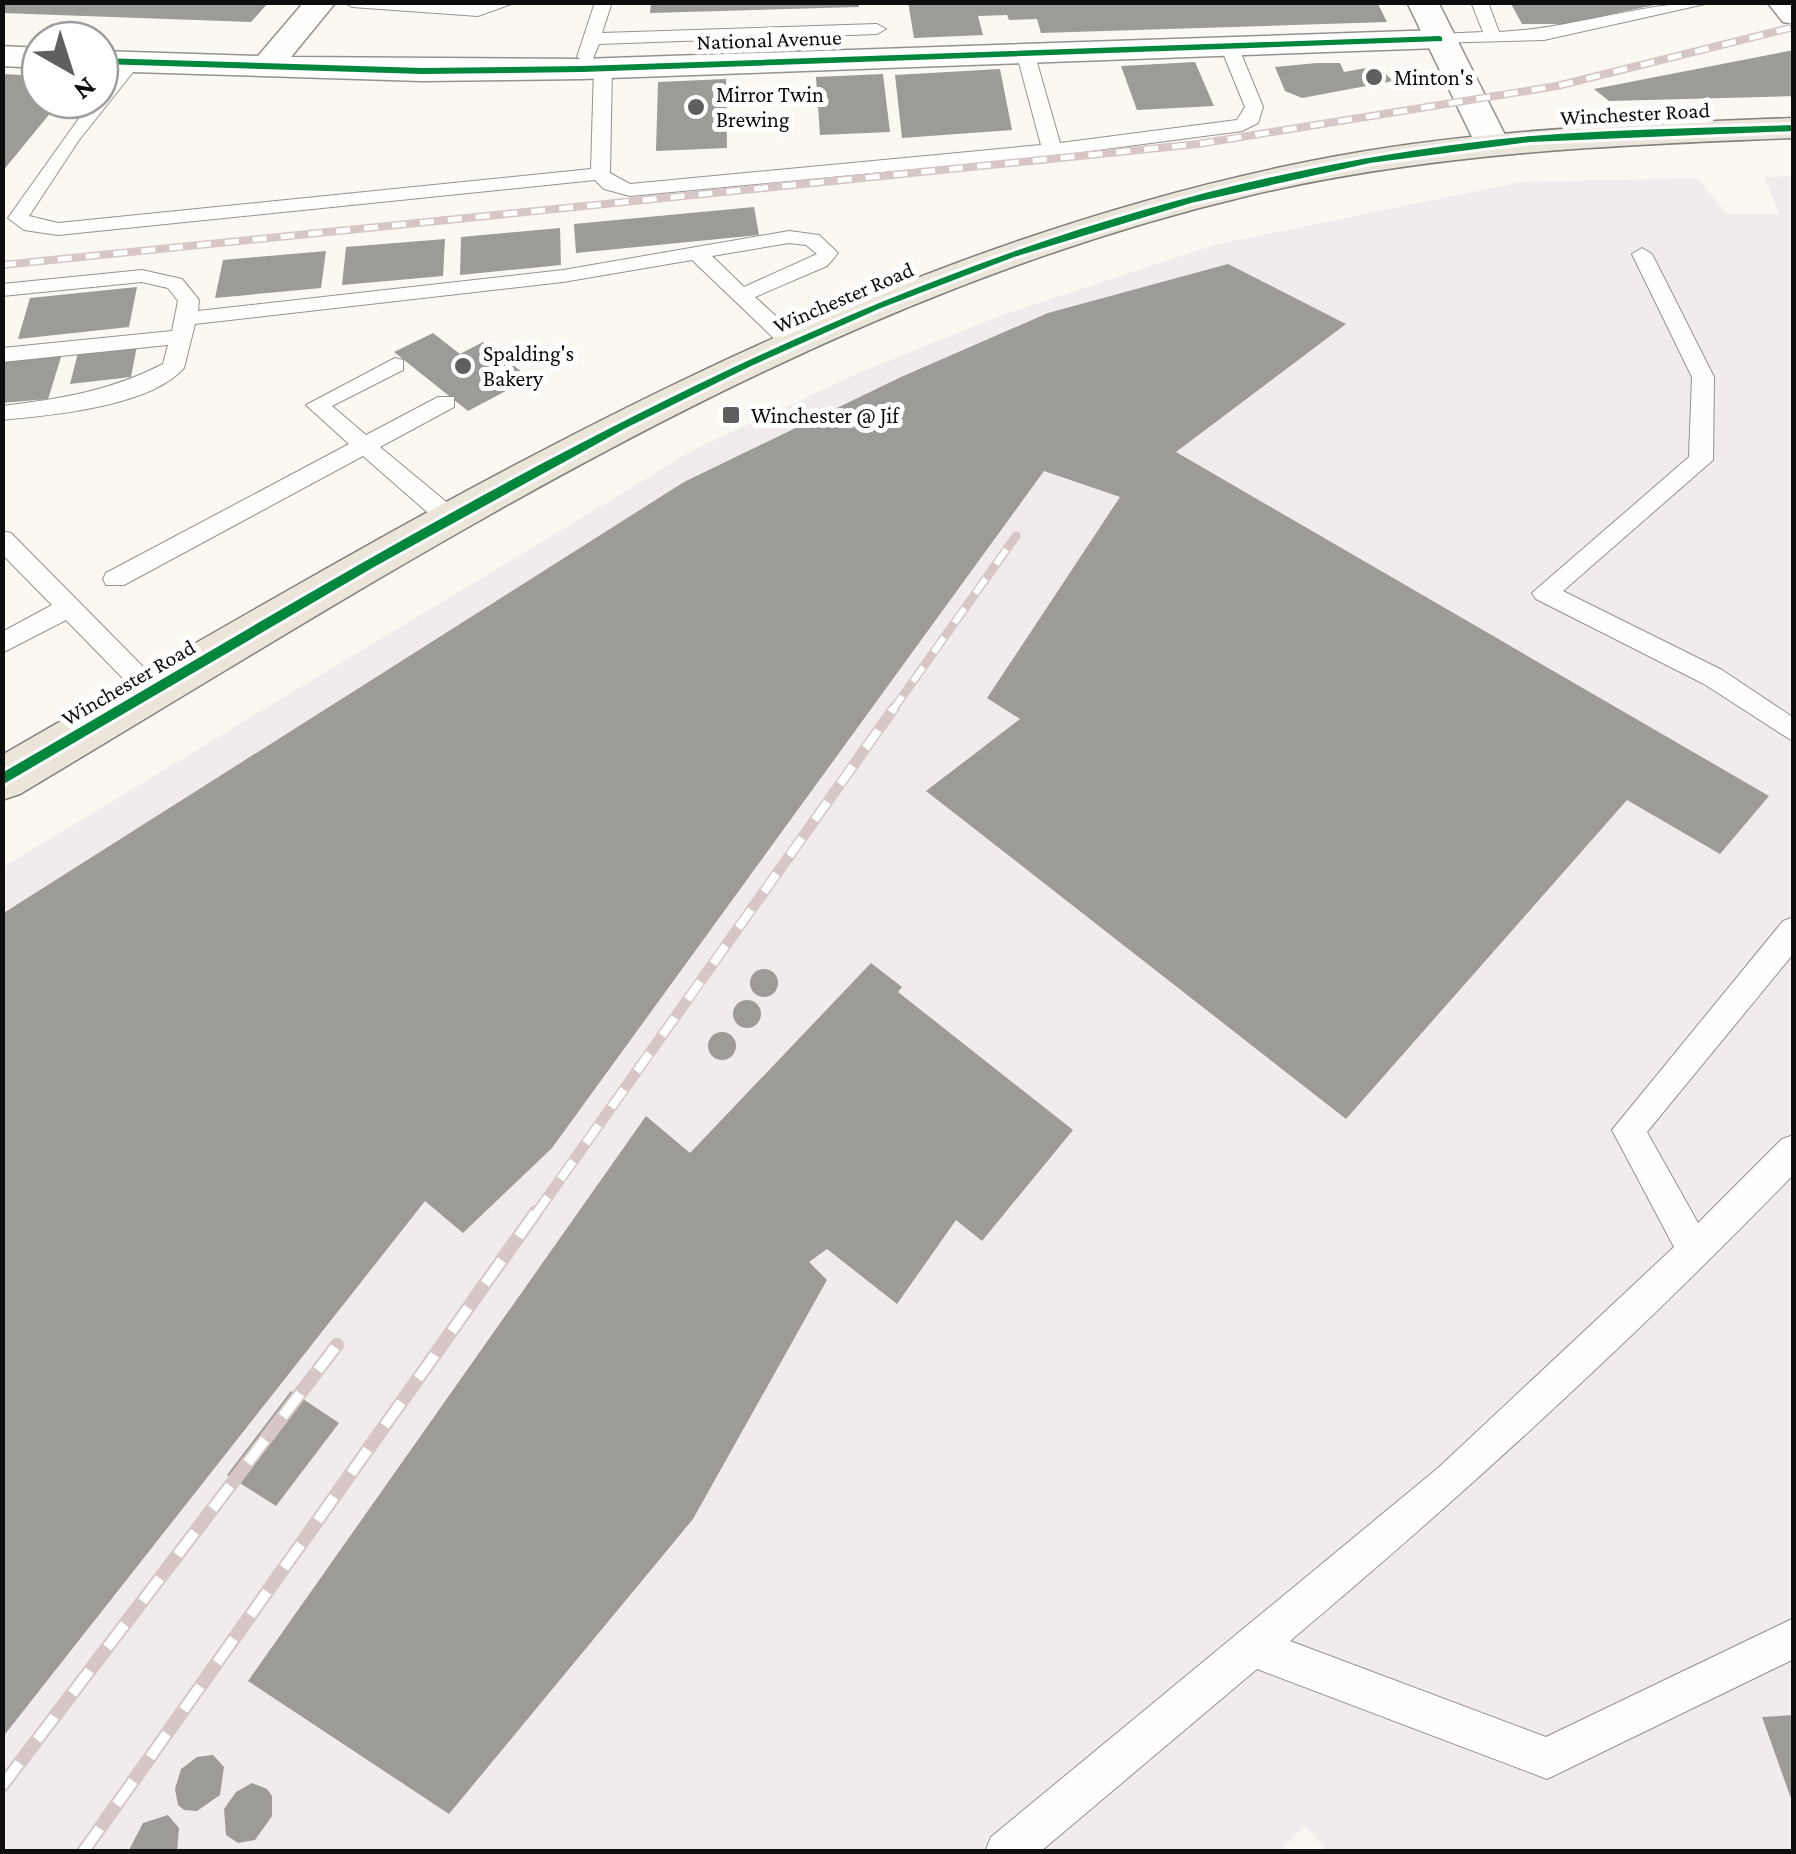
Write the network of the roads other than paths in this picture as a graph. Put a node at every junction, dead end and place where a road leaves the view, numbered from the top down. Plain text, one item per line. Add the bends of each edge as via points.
1 (321, 2) edge
2 (352, 2) edge
3 (509, 2) edge
4 (604, 2) edge
5 (1422, 2) edge
6 (1479, 2) edge
7 (1706, 2) edge
8 (1782, 2) edge
9 (1794, 14) edge
10 (1493, 37) junction
11 (1440, 39) junction
12 (1229, 46) junction
13 (1025, 52) junction
14 (592, 59) junction
15 (120, 62) edge
16 (266, 67) junction
17 (82, 120) edge
18 (1794, 128) edge
19 (1492, 143) junction
20 (1052, 150) junction
21 (600, 174) junction
22 (696, 253) junction
23 (1642, 254) dead end
24 (2, 290) edge
25 (740, 296) junction
26 (184, 328) junction
27 (792, 343) junction
28 (2, 355) edge
29 (396, 365) dead end
30 (446, 402) dead end
31 (2, 413) edge
32 (364, 445) junction
33 (452, 520) junction
34 (2, 540) edge
35 (115, 579) dead end
36 (69, 607) junction
37 (2, 644) edge
38 (153, 693) junction
39 (1794, 732) edge
40 (2, 780) edge
41 (1794, 930) edge
42 (1794, 1150) edge
43 (1695, 1251) junction
44 (1794, 1638) edge
45 (1251, 1647) junction
46 (1006, 1852) edge

1 - 16 street
2 - 3 lane via 478,12
4 - 14 lane
5 - 11 street
6 - 10 lane
7 - 10 lane via 1580,30
8 - 9 street
10 - 11 lane
11 - 12 street, National Avenue
11 - 19 street
12 - 13 street, National Avenue
12 - 20 lane via 1254,107 1242,125
13 - 14 street, National Avenue via 877,34
13 - 20 lane
14 - 16 street, National Avenue
14 - 21 lane
15 - 16 street, National Avenue
17 - 21 lane via 18,218 31,226 58,229
18 - 19 main road, Winchester Road
19 - 27 main road, Winchester Road via 1286,180 1099,227 962,272
20 - 21 lane via 630,190
22 - 25 lane
22 - 25 lane via 789,237 812,239 828,254
22 - 26 lane
23 - 39 lane via 1703,377 1701,460 1545,593 1713,678
24 - 26 lane via 142,276 174,283 190,300
25 - 27 lane
26 - 28 lane
26 - 31 lane via 173,368 136,389 99,402
27 - 33 main road, Winchester Road via 692,388
29 - 32 lane via 317,405
30 - 32 lane
32 - 33 lane
32 - 35 lane
33 - 38 main road, Winchester Road
34 - 36 lane
36 - 37 lane
36 - 38 lane
38 - 40 main road, Winchester Road
41 - 43 lane via 1628,1130
42 - 43 lane
43 - 45 lane via 1451,1481
44 - 45 lane via 1547,1758
45 - 46 lane

